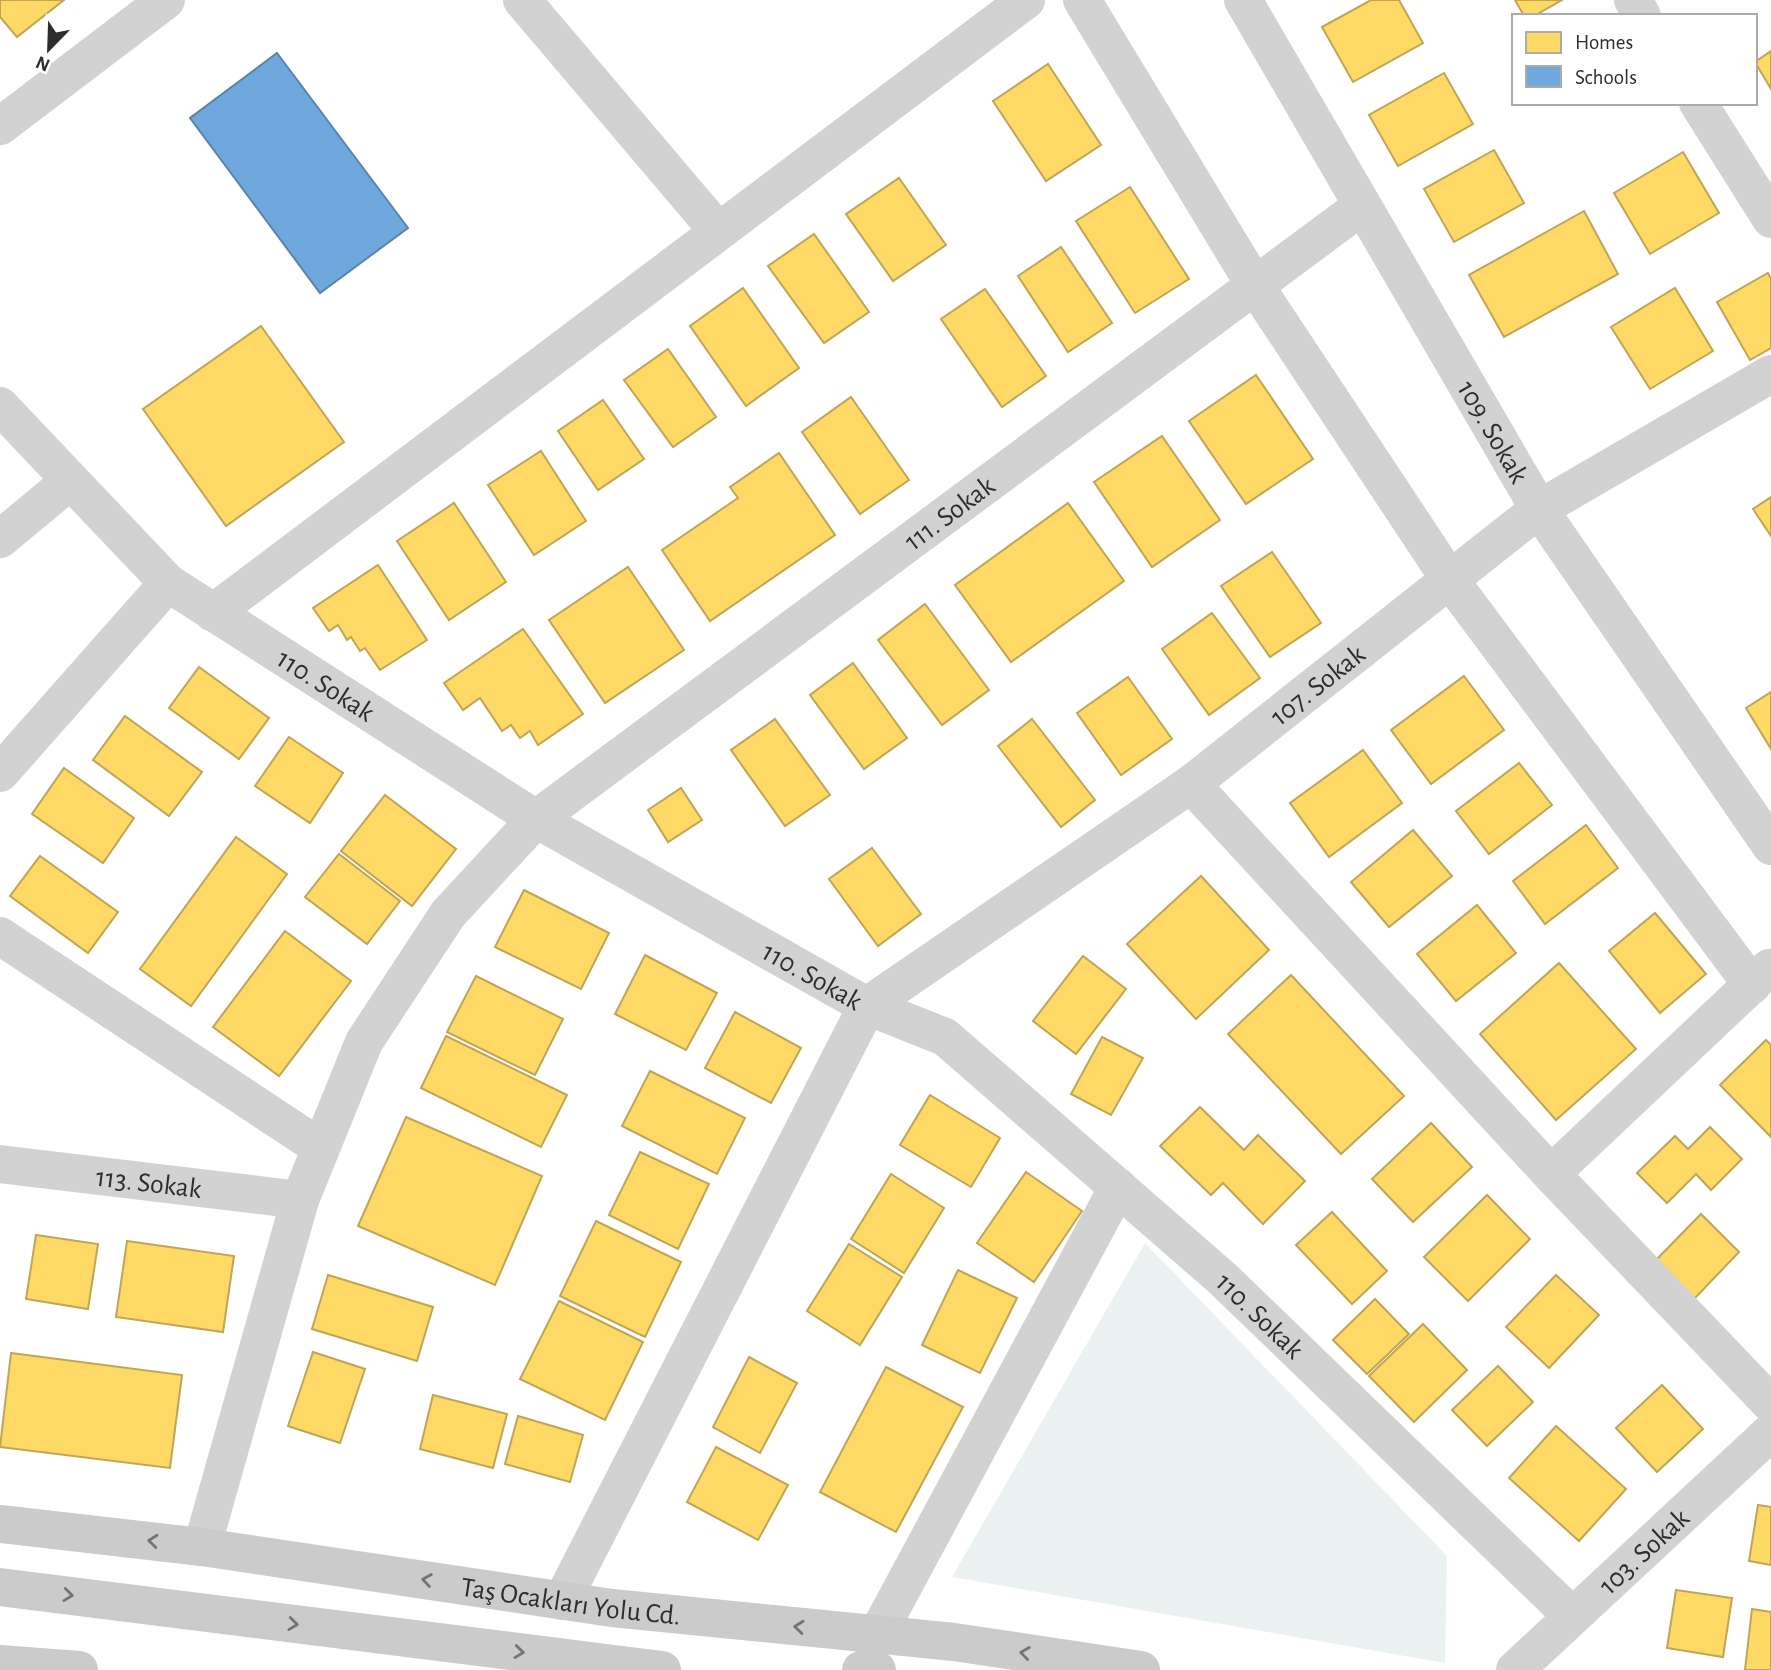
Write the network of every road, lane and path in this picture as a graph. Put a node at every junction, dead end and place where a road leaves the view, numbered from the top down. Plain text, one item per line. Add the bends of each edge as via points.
1 (166, 0) edge
2 (522, 0) edge
3 (1026, 0) edge
4 (1082, 0) edge
5 (1243, 0) edge
6 (1699, 105) edge
7 (0, 126) edge
8 (1362, 206) junction
9 (1771, 219) edge
10 (718, 231) junction
11 (1254, 284) junction
12 (1771, 374) edge
13 (0, 406) edge
14 (71, 481) junction
15 (1539, 509) junction
16 (0, 539) edge
17 (1450, 580) junction
18 (168, 583) junction
19 (213, 612) junction
20 (0, 773) edge
21 (1192, 784) junction
22 (536, 819) junction
23 (1771, 846) edge
24 (0, 936) edge
25 (1762, 976) edge
26 (867, 1006) junction
27 (321, 1148) junction
28 (0, 1164) edge
29 (1551, 1174) junction
30 (1118, 1187) junction
31 (300, 1200) junction
32 (1771, 1404) edge
33 (1771, 1432) edge
34 (0, 1524) edge
35 (202, 1546) junction
36 (0, 1587) edge
37 (562, 1601) junction
38 (1572, 1616) junction
39 (877, 1652) edge
40 (0, 1664) edge
41 (79, 1670) edge
42 (662, 1670) edge
43 (861, 1670) edge
44 (1140, 1670) edge
45 (1515, 1670) edge

1 - 7 street
2 - 10 street
3 - 10 street
4 - 11 street
5 - 8 street, 109. Sokak
6 - 9 street
8 - 11 street, 111. Sokak
8 - 15 street, 109. Sokak
10 - 19 street
11 - 17 street
11 - 22 street, 111. Sokak
12 - 15 street, 107. Sokak
13 - 14 street, 110. Sokak
14 - 16 street
14 - 18 street, 110. Sokak
15 - 17 street, 107. Sokak
15 - 23 street, 109. Sokak
17 - 21 street, 107. Sokak
17 - 25 street
18 - 19 street, 110. Sokak
18 - 20 street
19 - 22 street, 110. Sokak
21 - 26 street, 107. Sokak
21 - 29 street
22 - 26 street, 110. Sokak
22 - 27 street, 111. Sokak via 448,914 397,990 364,1042
24 - 27 street
25 - 29 street
26 - 30 street, 110. Sokak via 945,1037
26 - 37 street
27 - 31 street, 111. Sokak
28 - 31 street, 113. Sokak
29 - 32 street
30 - 38 street, 110. Sokak via 1223,1279
30 - 39 street
31 - 35 street, 111. Sokak
33 - 38 street, 103. Sokak
35 -> 34 main road, Taş Ocakları Yolu Cd.
37 -> 35 main road, Taş Ocakları Yolu Cd.
36 -> 42 main road, Taş Ocakları Yolu Cd.
39 -> 37 main road, Taş Ocakları Yolu Cd.
38 - 45 street, 103. Sokak
39 - 43 main road
44 -> 39 main road, Taş Ocakları Yolu Cd. via 954,1642
40 - 41 main road

